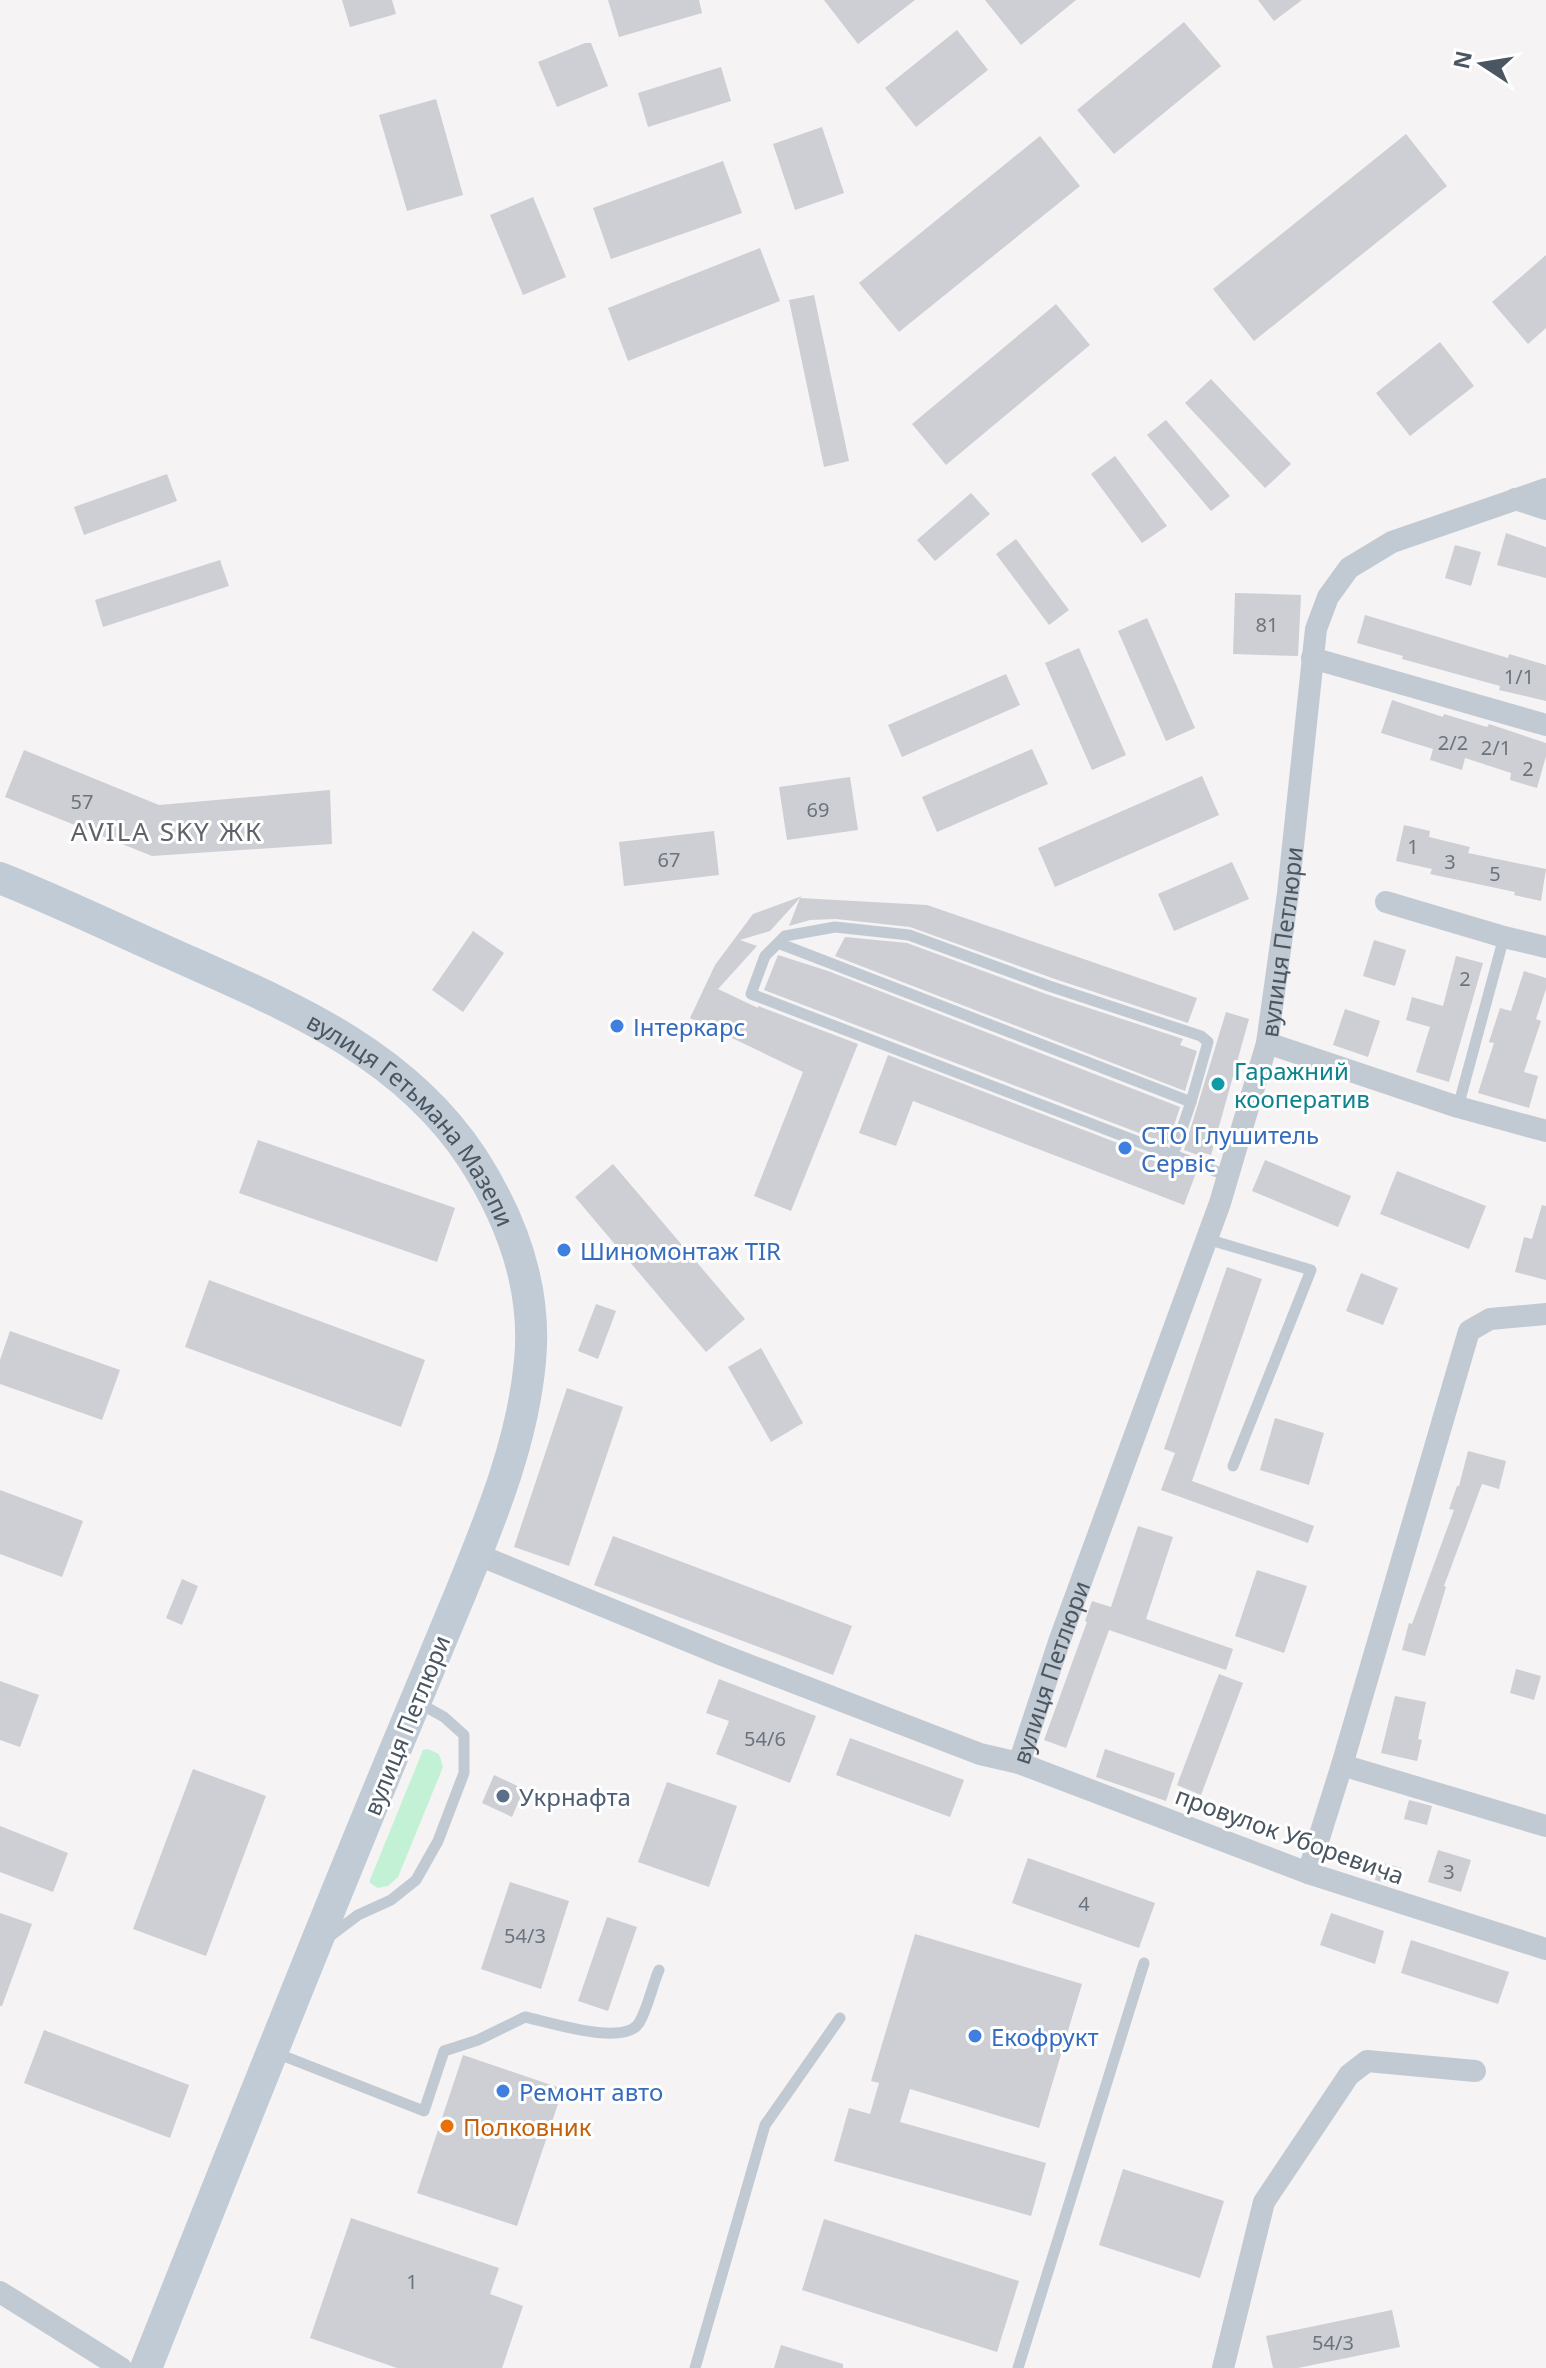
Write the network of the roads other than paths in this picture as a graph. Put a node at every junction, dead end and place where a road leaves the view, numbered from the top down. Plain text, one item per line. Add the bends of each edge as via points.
1 (1546, 489) edge
2 (1515, 499) junction
3 (1546, 509) edge
4 (1312, 658) junction
5 (1546, 725) edge
6 (0, 878) edge
7 (1386, 902) dead end
8 (1504, 937) junction
9 (778, 943) junction
10 (1546, 947) edge
11 (1267, 1043) junction
12 (1191, 1102) junction
13 (1458, 1107) junction
14 (1546, 1131) edge
15 (1173, 1155) junction
16 (1228, 1176) junction
17 (1207, 1239) junction
18 (1546, 1314) edge
19 (1233, 1466) dead end
20 (476, 1554) junction
21 (416, 1701) junction
22 (1019, 1763) junction
23 (1342, 1765) junction
24 (1546, 1826) edge
25 (1308, 1873) junction
26 (313, 1948) junction
27 (1540, 1950) edge
28 (1144, 1963) dead end
29 (659, 1970) dead end
30 (840, 2018) dead end
31 (272, 2052) junction
32 (1475, 2071) dead end
33 (0, 2292) edge
34 (121, 2368) edge
35 (146, 2368) edge
36 (695, 2368) edge
37 (1018, 2368) edge
38 (1223, 2368) edge

1 - 2 street, вулиця Петлюри
2 - 3 street
2 - 4 street, вулиця Петлюри via 1392,542 1349,568 1328,597
4 - 5 street
4 - 11 street, вулиця Петлюри
6 - 20 main road, вулиця Гетьмана Мазепи via 331,1028 409,1086 471,1157 517,1245 531,1307 525,1400
7 - 8 street
8 - 10 street
8 - 13 lane
9 - 12 lane
9 - 12 lane via 785,936 835,927 909,935 1201,1036 1208,1042
9 - 15 lane via 765,956 751,994
11 - 13 street
11 - 16 street, вулиця Петлюри
12 - 15 lane
13 - 14 street
15 - 16 lane
16 - 17 street, вулиця Петлюри
17 - 19 lane via 1311,1270
17 - 22 street, вулиця Петлюри
18 - 23 street via 1490,1319 1469,1331
20 - 21 main road, вулиця Петлюри
20 - 22 street, вулиця Петлюри via 720,1654 980,1754
21 - 26 main road, вулиця Петлюри
21 - 26 lane via 464,1735 464,1773 438,1841 416,1880
22 - 25 street, провулок Уборевича
23 - 24 street
23 - 25 street
25 - 27 street, провулок Уборевича
26 - 31 main road, вулиця Петлюри
28 - 37 lane
29 - 31 lane via 638,2025 623,2034 525,2017 444,2051 424,2111
30 - 36 lane via 765,2125
31 - 35 main road, вулиця Петлюри
32 - 38 street via 1367,2061 1349,2075 1264,2202
33 - 34 street

